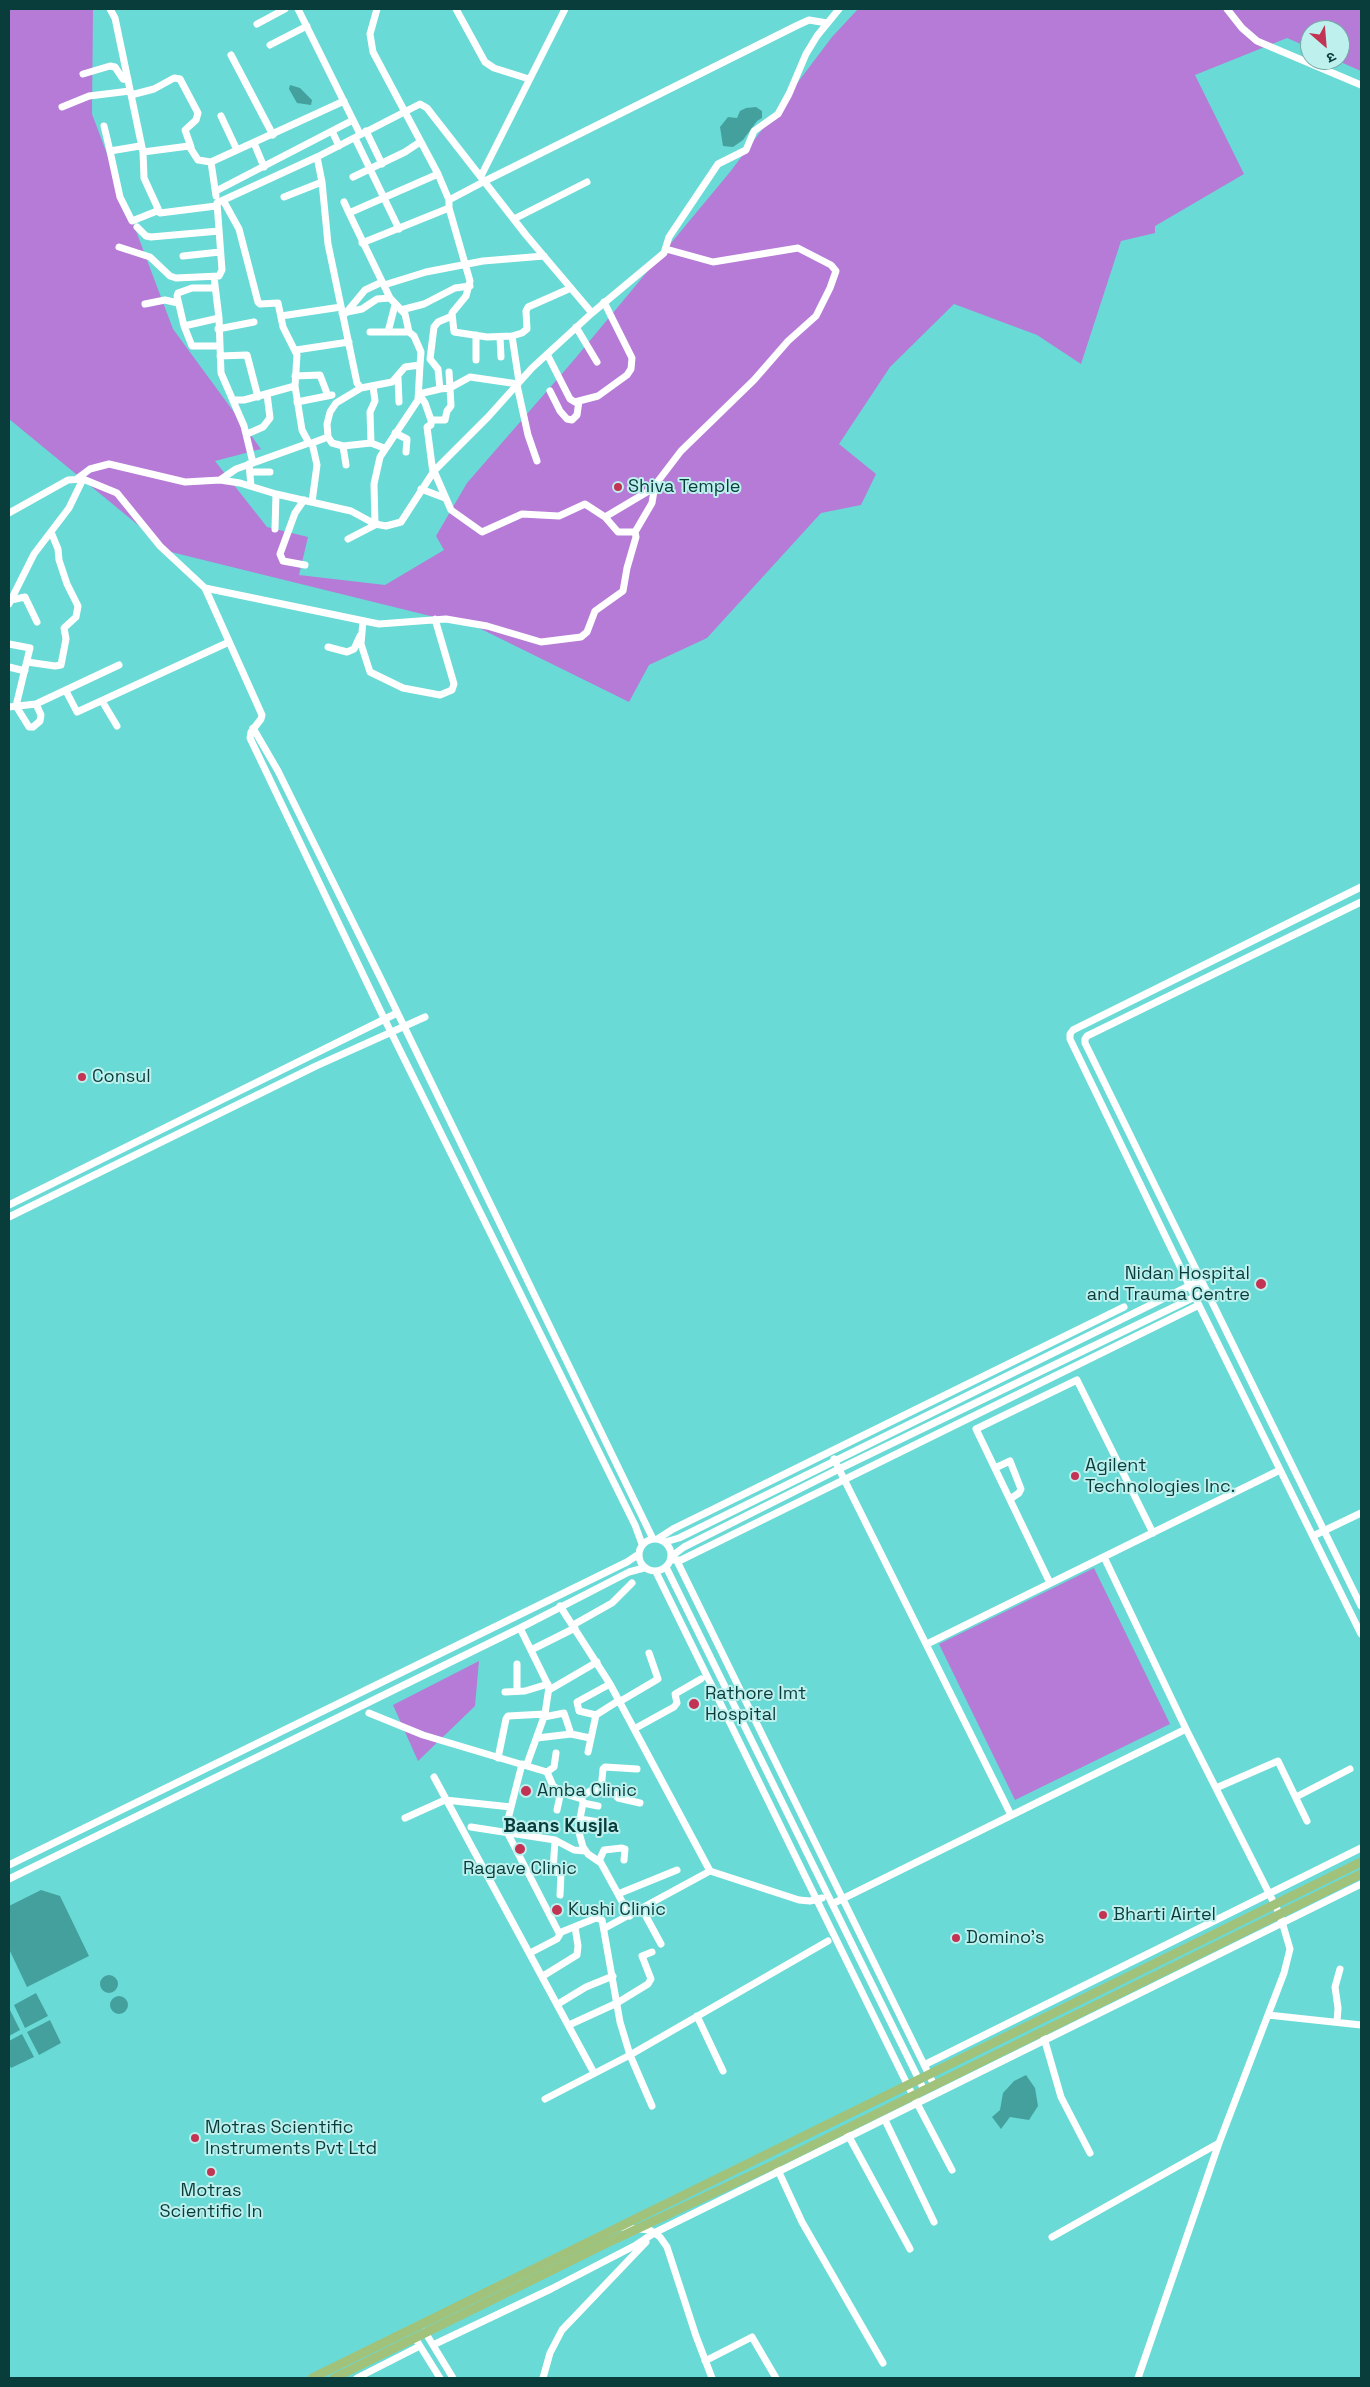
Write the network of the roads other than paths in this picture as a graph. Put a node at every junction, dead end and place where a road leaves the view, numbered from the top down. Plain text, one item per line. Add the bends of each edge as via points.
1 (110, 9) edge
2 (285, 9) edge
3 (298, 9) edge
4 (377, 9) edge
5 (456, 9) edge
6 (566, 9) edge
7 (839, 9) edge
8 (1227, 9) edge
9 (827, 23) junction
10 (257, 24) dead end
11 (307, 26) junction
12 (270, 45) dead end
13 (231, 55) dead end
14 (83, 74) dead end
15 (128, 80) junction
16 (529, 80) junction
17 (1361, 85) edge
18 (130, 93) junction
19 (344, 101) junction
20 (62, 107) dead end
21 (404, 111) junction
22 (221, 116) dead end
23 (353, 120) junction
24 (104, 126) dead end
25 (332, 131) junction
26 (273, 134) junction
27 (360, 134) junction
28 (420, 142) junction
29 (254, 143) junction
30 (339, 146) junction
31 (191, 147) junction
32 (141, 149) junction
33 (237, 150) junction
34 (110, 151) junction
35 (318, 157) junction
36 (211, 162) junction
37 (382, 164) junction
38 (264, 167) junction
39 (371, 170) junction
40 (438, 174) junction
41 (354, 177) dead end
42 (483, 179) junction
43 (322, 182) junction
44 (587, 182) dead end
45 (216, 191) junction
46 (284, 197) dead end
47 (384, 197) junction
48 (344, 202) dead end
49 (219, 203) junction
50 (449, 204) junction
51 (158, 211) junction
52 (349, 213) junction
53 (514, 219) junction
54 (137, 228) dead end
55 (399, 229) junction
56 (218, 231) junction
57 (362, 243) junction
58 (119, 247) dead end
59 (666, 249) junction
60 (220, 252) junction
61 (182, 256) dead end
62 (544, 256) junction
63 (466, 265) junction
64 (214, 277) junction
65 (383, 284) junction
66 (470, 286) junction
67 (215, 288) junction
68 (571, 288) junction
69 (390, 298) junction
70 (604, 302) junction
71 (178, 303) junction
72 (145, 304) dead end
73 (395, 305) junction
74 (402, 310) junction
75 (343, 311) junction
76 (592, 312) junction
77 (281, 316) junction
78 (452, 316) junction
79 (219, 318) junction
80 (254, 322) dead end
81 (184, 326) junction
82 (576, 327) junction
83 (218, 329) junction
84 (370, 332) dead end
85 (388, 332) junction
86 (409, 332) junction
87 (476, 335) junction
88 (512, 336) junction
89 (500, 337) junction
90 (348, 342) junction
91 (219, 346) junction
92 (296, 350) junction
93 (546, 354) junction
94 (220, 356) junction
95 (501, 357) dead end
96 (423, 359) junction
97 (476, 360) dead end
98 (597, 362) dead end
99 (449, 372) dead end
100 (295, 376) junction
101 (398, 378) junction
102 (518, 384) junction
103 (295, 386) junction
104 (373, 386) junction
105 (361, 388) junction
106 (450, 388) junction
107 (440, 389) junction
108 (550, 391) dead end
109 (267, 394) junction
110 (419, 394) junction
111 (258, 397) junction
112 (234, 400) junction
113 (579, 401) junction
114 (297, 402) junction
115 (400, 402) dead end
116 (431, 420) junction
117 (395, 433) junction
118 (247, 434) junction
119 (328, 437) junction
120 (311, 443) junction
121 (372, 443) junction
122 (343, 446) junction
123 (384, 448) junction
124 (406, 452) dead end
125 (538, 461) dead end
126 (251, 464) junction
127 (346, 465) dead end
128 (250, 472) junction
129 (270, 472) dead end
130 (434, 472) junction
131 (80, 479) junction
132 (220, 480) junction
133 (655, 485) junction
134 (251, 486) junction
135 (421, 489) junction
136 (276, 494) junction
137 (445, 498) junction
138 (304, 500) junction
139 (312, 502) junction
140 (9, 513) edge
141 (605, 517) junction
142 (376, 524) junction
143 (275, 529) dead end
144 (51, 532) junction
145 (635, 532) junction
146 (348, 539) dead end
147 (305, 566) dead end
148 (205, 588) junction
149 (10, 602) edge
150 (435, 619) junction
151 (363, 621) junction
152 (36, 622) dead end
153 (362, 633) junction
154 (228, 642) junction
155 (9, 644) edge
156 (328, 647) dead end
157 (27, 662) junction
158 (119, 665) dead end
159 (9, 667) edge
160 (24, 671) junction
161 (66, 691) junction
162 (102, 701) junction
163 (36, 704) junction
164 (12, 707) edge
165 (117, 726) dead end
166 (253, 728) junction
167 (1361, 888) edge
168 (1361, 902) edge
169 (397, 1013) junction
170 (425, 1016) dead end
171 (385, 1019) junction
172 (403, 1026) junction
173 (1072, 1030) junction
174 (391, 1032) junction
175 (1085, 1039) junction
176 (311, 1056) junction
177 (316, 1066) junction
178 (9, 1205) edge
179 (9, 1217) edge
180 (1201, 1280) junction
181 (1189, 1285) junction
182 (1207, 1291) junction
183 (1194, 1295) junction
184 (1199, 1305) junction
185 (1128, 1315) junction
186 (1076, 1331) junction
187 (1080, 1339) junction
188 (834, 1459) junction
189 (995, 1468) junction
190 (839, 1469) junction
191 (1280, 1470) junction
192 (844, 1479) junction
193 (1010, 1499) junction
194 (1361, 1513) edge
195 (1324, 1531) junction
196 (1153, 1532) junction
197 (1313, 1536) junction
198 (659, 1540) junction
199 (642, 1544) junction
200 (638, 1554) junction
201 (1104, 1557) junction
202 (673, 1559) junction
203 (666, 1567) junction
204 (644, 1568) junction
205 (656, 1572) junction
206 (632, 1583) dead end
207 (1050, 1583) junction
208 (560, 1606) junction
209 (1361, 1606) edge
210 (574, 1627) junction
211 (520, 1628) junction
212 (488, 1631) junction
213 (1361, 1634) edge
214 (493, 1641) junction
215 (927, 1644) junction
216 (531, 1650) junction
217 (649, 1653) dead end
218 (597, 1662) junction
219 (517, 1664) dead end
220 (701, 1679) dead end
221 (610, 1684) junction
222 (548, 1687) junction
223 (517, 1691) junction
224 (505, 1692) dead end
225 (619, 1701) junction
226 (369, 1713) dead end
227 (596, 1714) junction
228 (544, 1716) junction
229 (634, 1729) junction
230 (1186, 1729) junction
231 (571, 1734) junction
232 (537, 1738) junction
233 (590, 1738) junction
234 (588, 1752) dead end
235 (556, 1753) dead end
236 (498, 1758) junction
237 (525, 1764) junction
238 (637, 1769) dead end
239 (1350, 1769) dead end
240 (547, 1772) junction
241 (434, 1777) dead end
242 (1216, 1788) junction
243 (601, 1789) junction
244 (561, 1791) junction
245 (1296, 1797) junction
246 (446, 1800) junction
247 (582, 1800) junction
248 (640, 1803) dead end
249 (598, 1806) dead end
250 (512, 1807) junction
251 (557, 1810) dead end
252 (1011, 1815) junction
253 (405, 1818) dead end
254 (580, 1819) junction
255 (1307, 1821) dead end
256 (598, 1822) dead end
257 (471, 1827) dead end
258 (507, 1832) junction
259 (555, 1840) junction
260 (1361, 1848) edge
261 (585, 1851) junction
262 (624, 1860) dead end
263 (599, 1861) junction
264 (1361, 1862) edge
265 (9, 1865) edge
266 (677, 1870) dead end
267 (710, 1871) junction
268 (1361, 1874) edge
269 (9, 1879) edge
270 (1361, 1884) edge
271 (1268, 1893) junction
272 (618, 1894) junction
273 (560, 1895) dead end
274 (827, 1896) junction
275 (842, 1899) junction
276 (818, 1900) junction
277 (832, 1904) junction
278 (1275, 1905) junction
279 (642, 1909) junction
280 (630, 1916) junction
281 (1282, 1919) junction
282 (575, 1928) junction
283 (604, 1928) junction
284 (560, 1934) junction
285 (828, 1941) dead end
286 (661, 1944) dead end
287 (652, 1952) dead end
288 (530, 1953) junction
289 (1340, 1969) dead end
290 (542, 1976) junction
291 (612, 1976) junction
292 (617, 2003) junction
293 (558, 2004) junction
294 (1268, 2015) junction
295 (697, 2016) junction
296 (1337, 2022) junction
297 (569, 2025) junction
298 (1361, 2025) edge
299 (1042, 2032) junction
300 (1045, 2042) junction
301 (630, 2054) junction
302 (924, 2065) junction
303 (723, 2071) dead end
304 (594, 2073) junction
305 (930, 2075) junction
306 (919, 2080) junction
307 (908, 2086) junction
308 (934, 2086) junction
309 (924, 2090) junction
310 (545, 2099) dead end
311 (915, 2100) junction
312 (652, 2106) dead end
313 (885, 2120) junction
314 (847, 2133) junction
315 (1219, 2143) junction
316 (1090, 2153) dead end
317 (777, 2168) junction
318 (952, 2170) dead end
319 (934, 2222) dead end
320 (618, 2227) junction
321 (636, 2229) junction
322 (654, 2233) junction
323 (1052, 2236) dead end
324 (603, 2240) junction
325 (910, 2249) dead end
326 (426, 2332) junction
327 (415, 2338) junction
328 (433, 2345) junction
329 (420, 2346) junction
330 (705, 2361) junction
331 (883, 2363) dead end
332 (312, 2378) edge
333 (334, 2378) edge
334 (357, 2378) edge
335 (440, 2378) edge
336 (453, 2378) edge
337 (543, 2378) edge
338 (712, 2378) edge
339 (776, 2378) edge
340 (1138, 2378) edge

1 - 15 street via 115,18
2 - 10 street
3 - 11 street
4 - 21 street via 370,34 373,52
5 - 16 street via 485,62
6 - 16 street
7 - 9 street
8 - 17 street via 1257,41
9 - 42 street via 809,20
9 - 59 street via 806,54 778,114 754,131 746,150 718,164 669,237
11 - 12 street
11 - 19 street
13 - 26 street
14 - 15 street via 110,66
15 - 18 street
16 - 42 street
18 - 20 street via 89,96
18 - 31 street via 149,90 180,78 198,113 196,120 185,130
18 - 32 street
19 - 23 street
19 - 26 street
21 - 27 street
21 - 28 street
21 - 42 street via 420,104 427,108
22 - 33 street
23 - 25 street
23 - 27 street
24 - 34 street
25 - 30 street
25 - 38 street
26 - 29 street
27 - 30 street
27 - 37 street
27 - 39 street
28 - 37 street
28 - 40 street
29 - 33 street
29 - 38 street
30 - 35 street
31 - 32 street
31 - 36 street via 198,160
32 - 34 street
32 - 51 street via 144,178
33 - 36 street
34 - 51 street via 120,197 132,221
35 - 43 street
35 - 49 street
36 - 45 street
37 - 39 street
38 - 45 street
39 - 41 street
39 - 47 street
40 - 47 street
40 - 50 street
42 - 50 street
42 - 53 street
43 - 46 street
43 - 75 street via 328,244
44 - 53 street
45 - 49 street
47 - 52 street
47 - 55 street
48 - 52 street
49 - 51 street via 162,214
49 - 56 street
49 - 77 street via 239,229 258,302 277,302
50 - 55 street
50 - 63 street
52 - 57 street
53 - 62 street
54 - 56 street via 151,237
55 - 57 street
56 - 60 street
57 - 65 street
58 - 64 street via 150,257 176,278
59 - 70 street
59 - 133 street via 713,262 798,248 831,265 836,271 816,316 681,451
60 - 61 street
60 - 64 street via 222,270 219,276
62 - 63 street
62 - 68 street
63 - 65 street
63 - 66 street
64 - 67 street
65 - 69 street
65 - 75 street via 365,290
66 - 74 street via 455,288 424,304
66 - 78 street
67 - 71 street via 189,288 177,294
67 - 79 street
68 - 76 street
68 - 88 street via 528,307 527,329
69 - 73 street
69 - 75 street via 377,299 362,309
70 - 76 street
70 - 113 street via 633,363 627,375 615,385 598,396
71 - 72 street via 165,300
71 - 81 street
73 - 74 street
73 - 85 street
74 - 86 street
75 - 77 street
75 - 90 street
76 - 82 street
77 - 92 street via 285,332
78 - 87 street via 454,332
78 - 96 street via 434,327 431,350
79 - 81 street
79 - 83 street
80 - 83 street
81 - 91 street via 192,346
82 - 93 street
82 - 98 street
83 - 91 street
84 - 85 street
85 - 86 street
86 - 96 street via 414,336
87 - 89 street
87 - 97 street
88 - 89 street
88 - 102 street
89 - 95 street
90 - 92 street
90 - 105 street
91 - 94 street
92 - 100 street
93 - 102 street
93 - 113 street via 570,399
94 - 111 street via 248,355
94 - 112 street via 223,378
96 - 101 street via 405,367
96 - 107 street via 438,369
96 - 110 street
99 - 106 street
100 - 103 street
100 - 114 street via 320,375 330,395
101 - 104 street
101 - 115 street
102 - 106 street via 470,377
102 - 125 street via 528,435
102 - 130 street
103 - 109 street
103 - 114 street
104 - 105 street
104 - 121 street via 376,401 370,412
105 - 119 street via 333,406 327,424
106 - 107 street
106 - 116 street via 451,406 446,418
107 - 110 street
108 - 113 street via 567,419 572,420 577,415
109 - 111 street
109 - 118 street via 270,418 263,427
110 - 116 street
110 - 117 street via 418,402
111 - 112 street
112 - 118 street
114 - 120 street via 302,430
116 - 130 street via 427,427
117 - 123 street
117 - 124 street via 407,439
118 - 126 street
119 - 120 street
119 - 122 street via 332,443
120 - 126 street
120 - 139 street via 317,465
121 - 122 street
121 - 123 street
122 - 127 street
123 - 142 street via 374,484
126 - 128 street
126 - 132 street
128 - 129 street
128 - 134 street
130 - 135 street
130 - 137 street
131 - 132 street via 90,469 109,464 185,482
131 - 140 street via 68,480
131 - 144 street via 71,505
131 - 148 street via 117,493 160,546
132 - 134 street
133 - 141 street
133 - 145 street via 652,503
134 - 136 street
135 - 137 street
135 - 142 street via 401,522 386,526
136 - 138 street
136 - 143 street
137 - 141 street via 450,510 482,532 522,514 559,516 585,504
138 - 139 street
138 - 147 street via 295,513 280,557
139 - 142 street via 350,511
141 - 145 street via 620,533
142 - 146 street
144 - 149 street via 34,554
144 - 157 street via 67,584 78,606 76,617 64,628 66,639 61,665
145 - 150 street via 625,587 595,611 582,637 541,642 487,626
148 - 151 street
148 - 154 street
149 - 152 street via 25,597
150 - 151 street via 379,624
150 - 153 street via 454,684 447,693 403,688 373,674 361,644
151 - 153 street
153 - 156 street via 352,650 347,652
154 - 162 street
154 - 166 street via 262,715
155 - 157 street via 29,646
157 - 160 street
158 - 161 street
159 - 160 street
160 - 164 street
161 - 162 street via 76,712
161 - 163 street
162 - 165 street
163 - 164 street
163 - 164 street via 41,716 33,727 28,726
166 - 169 street via 278,771
166 - 171 street via 250,738
167 - 173 street
168 - 175 street
169 - 171 street
169 - 172 street
170 - 172 street
171 - 174 street
171 - 176 street
172 - 174 street
172 - 198 street
173 - 175 street
173 - 181 street via 1070,1039
174 - 177 street
174 - 199 street
175 - 180 street
176 - 177 street
176 - 178 street
177 - 179 street
180 - 181 street
180 - 182 street
181 - 183 street
181 - 185 street
182 - 183 street
182 - 195 street
183 - 184 street
183 - 190 street
184 - 191 street
184 - 192 street
185 - 186 street via 1123,1304
185 - 187 street
186 - 187 street
186 - 198 street via 681,1524
187 - 188 street
188 - 190 street
188 - 198 street via 679,1538
189 - 193 street
189 - 193 street via 1010,1461 1021,1489
189 - 196 street via 976,1430 1077,1380
190 - 192 street
190 - 202 street via 684,1547
191 - 196 street
191 - 197 street
192 - 202 street
192 - 215 street
193 - 207 street
194 - 195 street
195 - 197 street
195 - 209 street
196 - 201 street
197 - 213 street
198 - 199 street
198 - 202 street
199 - 200 street
200 - 204 street
200 - 212 street
201 - 207 street
201 - 230 street
202 - 203 street
202 - 275 street
203 - 205 street
203 - 274 street
204 - 205 street
204 - 208 street via 629,1572
205 - 276 street
206 - 210 street via 612,1603
207 - 215 street
208 - 210 street
208 - 211 street
210 - 216 street
210 - 218 street
211 - 214 street
211 - 216 street
212 - 214 street
212 - 265 street
214 - 269 street
215 - 252 street
216 - 222 street
217 - 225 street via 658,1679
218 - 221 street
218 - 222 street
219 - 223 street
220 - 229 street via 675,1694 674,1707
221 - 225 street
221 - 227 street via 577,1702 580,1713
222 - 223 street
222 - 228 street
223 - 224 street
225 - 227 street
225 - 229 street
226 - 236 street via 423,1735
227 - 233 street
228 - 231 street via 564,1713
228 - 232 street
228 - 236 street via 512,1715 506,1719
229 - 267 street
230 - 242 street
230 - 252 street
231 - 232 street
231 - 233 street
232 - 237 street
233 - 234 street
235 - 240 street via 554,1766
236 - 237 street
237 - 240 street
237 - 250 street
238 - 243 street via 605,1767
239 - 245 street
240 - 244 street via 552,1785
241 - 246 street
242 - 245 street via 1278,1761
242 - 271 street
243 - 247 street via 590,1791
243 - 248 street via 611,1789 618,1798
244 - 247 street
244 - 251 street
245 - 255 street
246 - 250 street
246 - 253 street
246 - 288 street
247 - 249 street
247 - 254 street
250 - 258 street
252 - 275 street
254 - 256 street
254 - 261 street via 578,1829
257 - 258 street
258 - 259 street
258 - 284 street
259 - 261 street via 574,1850
259 - 273 street via 553,1871 561,1874
260 - 271 street
261 - 263 street
262 - 263 street via 625,1849 622,1848 604,1850
263 - 272 street
264 - 278 main road
266 - 272 street
267 - 276 street via 799,1900
267 - 279 street
268 - 281 main road
270 - 281 street
271 - 278 street
271 - 302 street
272 - 280 street
274 - 276 street
274 - 277 street
275 - 277 street
275 - 302 street
276 - 307 street
277 - 306 street
278 - 281 street
278 - 305 main road
279 - 280 street
279 - 286 street
280 - 283 street
281 - 294 street via 1290,1954
281 - 299 main road
281 - 300 street
282 - 283 street via 599,1917
282 - 284 street
282 - 290 street via 577,1955
283 - 291 street
284 - 288 street via 557,1940
285 - 295 street
287 - 292 street via 642,1956 652,1979
288 - 290 street
289 - 296 street via 1335,1985
290 - 293 street
291 - 292 street
291 - 293 street
292 - 297 street
292 - 301 street
293 - 297 street
294 - 296 street
294 - 315 street
295 - 301 street
295 - 303 street
296 - 298 street
297 - 304 street
299 - 300 street
299 - 308 main road
300 - 311 street
300 - 316 street via 1061,2096
301 - 304 street
301 - 312 street
302 - 305 street
304 - 310 street
305 - 306 main road
305 - 308 street
306 - 307 main road
306 - 309 street
307 - 311 street
307 - 320 main road
308 - 309 main road
309 - 311 main road
311 - 313 street
311 - 314 main road
311 - 318 street
313 - 314 street
313 - 319 street
314 - 317 main road
314 - 325 street
315 - 323 street
315 - 340 street
317 - 321 main road
317 - 322 street
317 - 331 street via 802,2222
320 - 321 street
320 - 324 main road
321 - 322 street
321 - 324 main road
322 - 328 street via 568,2280
322 - 330 street via 664,2242 671,2256
322 - 337 street via 562,2330 550,2353
324 - 326 main road
324 - 332 main road
326 - 327 main road
326 - 328 street
327 - 329 street
327 - 333 main road
328 - 336 street
329 - 334 street
329 - 335 street
330 - 338 street
330 - 339 street via 752,2337

